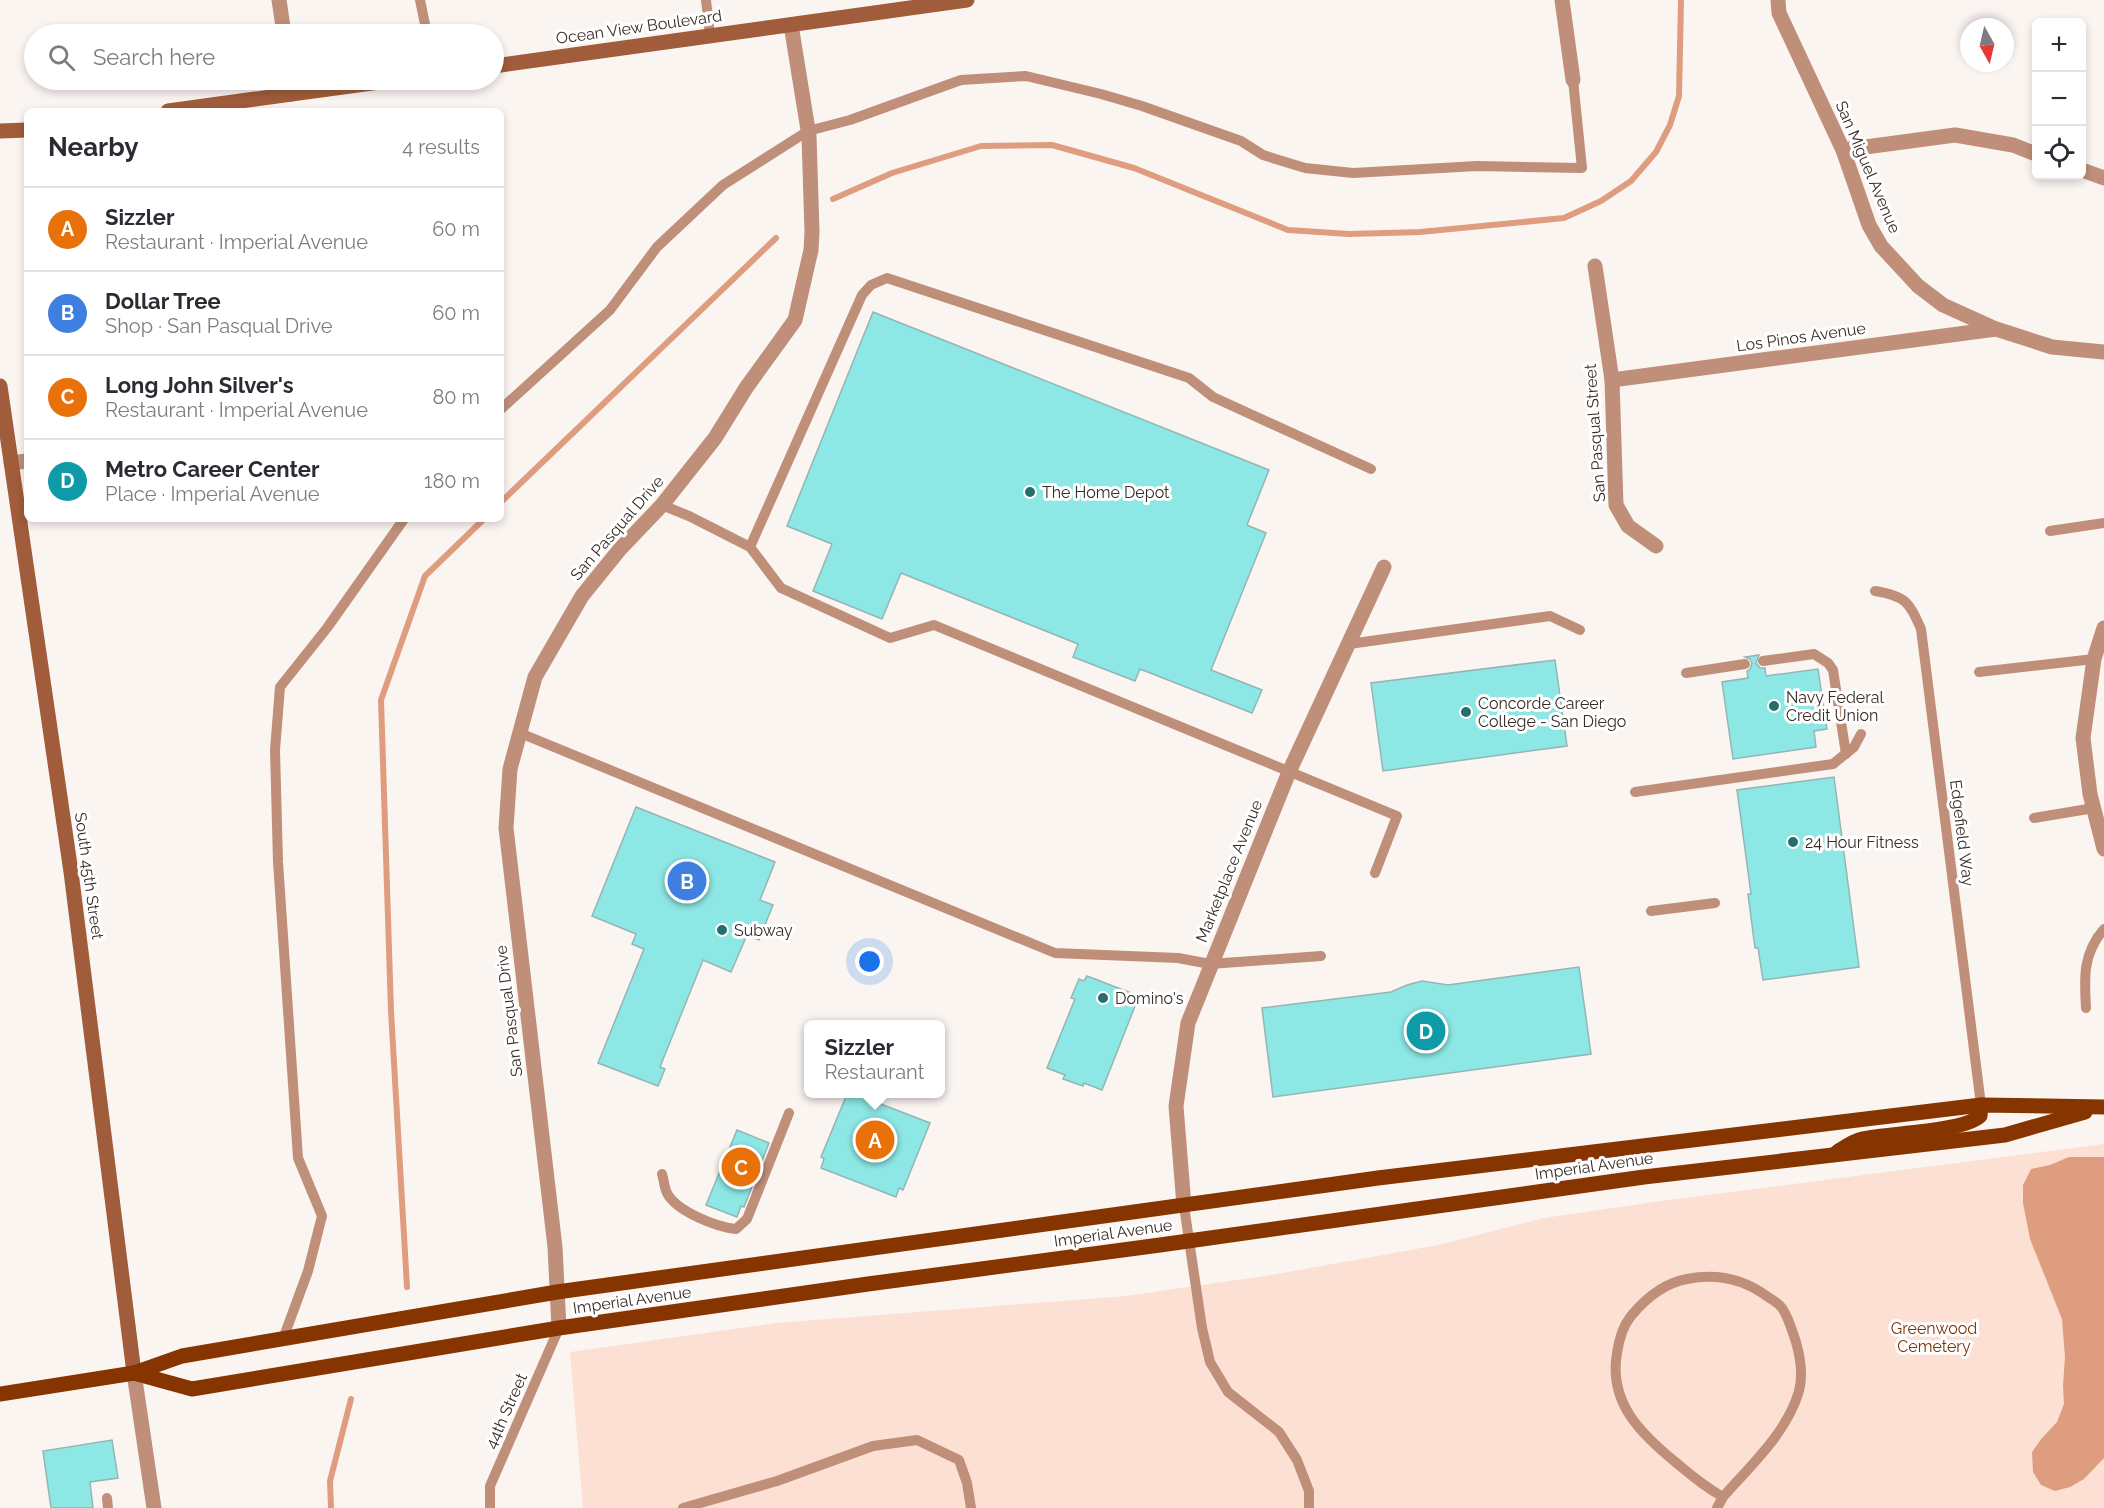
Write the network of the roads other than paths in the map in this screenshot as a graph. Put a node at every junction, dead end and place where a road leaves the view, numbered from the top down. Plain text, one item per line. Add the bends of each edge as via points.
1 (279, 0) edge
2 (420, 0) edge
3 (706, 0) edge
4 (968, 0) edge
5 (1562, 0) edge
6 (1778, 0) edge
7 (283, 24) edge
8 (424, 24) edge
9 (791, 25) junction
10 (710, 36) junction
11 (504, 65) edge
12 (1573, 80) joint
13 (276, 90) edge
14 (211, 108) edge
15 (24, 130) edge
16 (0, 131) edge
17 (808, 131) junction
18 (1843, 150) junction
19 (2032, 152) edge
20 (2086, 171) edge
21 (2104, 178) edge
22 (1595, 266) dead end
23 (1996, 329) junction
24 (2104, 352) edge
25 (1612, 380) junction
26 (0, 386) edge
27 (504, 406) edge
28 (24, 462) edge
29 (11, 464) junction
30 (1371, 469) dead end
31 (662, 505) junction
32 (402, 522) edge
33 (2104, 523) edge
34 (2050, 531) dead end
35 (1656, 546) dead end
36 (750, 547) junction
37 (1384, 567) dead end
38 (1875, 591) dead end
39 (2104, 628) edge
40 (1580, 630) dead end
41 (1349, 644) junction
42 (2094, 659) junction
43 (1763, 661) dead end
44 (1746, 664) dead end
45 (1979, 672) dead end
46 (1686, 673) dead end
47 (520, 733) junction
48 (1862, 734) dead end
49 (1846, 754) junction
50 (1289, 772) junction
51 (1635, 792) dead end
52 (2094, 808) junction
53 (2034, 818) dead end
54 (2104, 849) edge
55 (1375, 873) dead end
56 (1715, 903) dead end
57 (1651, 911) dead end
58 (2104, 929) edge
59 (1321, 956) dead end
60 (1210, 964) junction
61 (2086, 1008) dead end
62 (1981, 1105) junction
63 (2101, 1107) edge
64 (789, 1113) dead end
65 (1832, 1155) junction
66 (662, 1174) dead end
67 (1184, 1206) junction
68 (1189, 1241) junction
69 (557, 1292) junction
70 (559, 1328) junction
71 (283, 1338) junction
72 (134, 1372) junction
73 (0, 1394) edge
74 (1723, 1497) junction
75 (154, 1508) edge
76 (490, 1508) edge
77 (683, 1508) edge
78 (971, 1508) edge
79 (1309, 1508) edge
80 (1717, 1508) edge

1 - 7 street
2 - 8 lane
3 - 10 lane
4 - 9 street, Ocean View Boulevard
5 - 12 street
6 - 18 street, San Miguel Avenue via 1779,13
9 - 10 street, Ocean View Boulevard
9 - 17 street, San Pasqual Drive
10 - 11 street, Ocean View Boulevard
12 - 17 lane via 1582,168 1477,166 1353,173 1305,168 1142,106 1026,76 961,80
13 - 14 street
15 - 16 street
17 - 27 lane via 723,185 657,247 610,310
17 - 31 street, San Pasqual Drive via 811,250 795,320 715,438
18 - 19 street via 1955,135
18 - 23 street, San Miguel Avenue via 1869,225 1881,246 1918,286 1943,304
20 - 21 street
22 - 25 street, San Pasqual Street
23 - 24 street, San Miguel Avenue via 2052,347
23 - 25 street, Los Pinos Avenue
25 - 35 street, San Pasqual Street via 1616,505 1628,526
26 - 29 street, South 45th Street
28 - 29 street
29 - 72 street, South 45th Street via 71,872
30 - 36 lane via 1213,397 1189,378 887,278 871,285 862,295
31 - 36 lane
31 - 47 street, San Pasqual Drive via 582,596 535,677
32 - 71 lane via 280,687 275,750 278,862 298,1158 322,1216 308,1271
33 - 34 lane
36 - 50 lane via 781,588 890,638 934,625
37 - 41 street, Marketplace Avenue
38 - 62 lane, Edgefield Way via 1895,594 1912,607 1921,629
39 - 42 street
40 - 41 lane via 1550,616
41 - 50 street, Marketplace Avenue
42 - 45 lane
42 - 52 street via 2083,738
43 - 49 lane via 1814,654 1828,663 1833,670
44 - 46 lane
47 - 60 lane via 1055,953 1178,958
47 - 69 street, San Pasqual Drive via 510,770 506,828 555,1246
48 - 49 lane
49 - 51 lane via 1833,764
50 - 55 lane via 1397,816
50 - 60 street, Marketplace Avenue
52 - 53 lane
52 - 54 street
56 - 57 lane
58 - 61 lane via 2088,956 2084,975
59 - 60 lane
60 - 67 street, Marketplace Avenue via 1188,1023 1176,1106
62 - 63 main road, Imperial Avenue
62 - 65 main road via 1980,1116 1974,1122 1861,1139
62 - 67 main road, Imperial Avenue via 1401,1175
63 - 65 main road, Imperial Avenue via 2005,1135
64 - 66 lane via 747,1220 736,1229 721,1227 680,1207 667,1193
65 - 68 main road, Imperial Avenue via 1644,1177
67 - 68 lane
67 - 69 main road, Imperial Avenue
68 - 70 main road, Imperial Avenue
68 - 79 lane via 1210,1362 1228,1392 1279,1432 1298,1460 1309,1491
69 - 70 street, San Pasqual Drive
69 - 71 main road, Imperial Avenue
70 - 72 main road, Imperial Avenue via 192,1389
70 - 76 lane, 44th Street via 490,1486
71 - 72 main road, Imperial Avenue via 177,1357
72 - 73 main road, Imperial Avenue
72 - 75 street
74 - 74 lane via 1780,1429 1794,1404 1799,1390 1798,1349 1782,1307 1761,1291 1729,1278 1686,1279 1650,1295 1626,1323 1615,1361 1617,1384 1625,1408 1652,1443
74 - 80 lane
77 - 78 lane via 777,1481 873,1446 917,1440 959,1460

